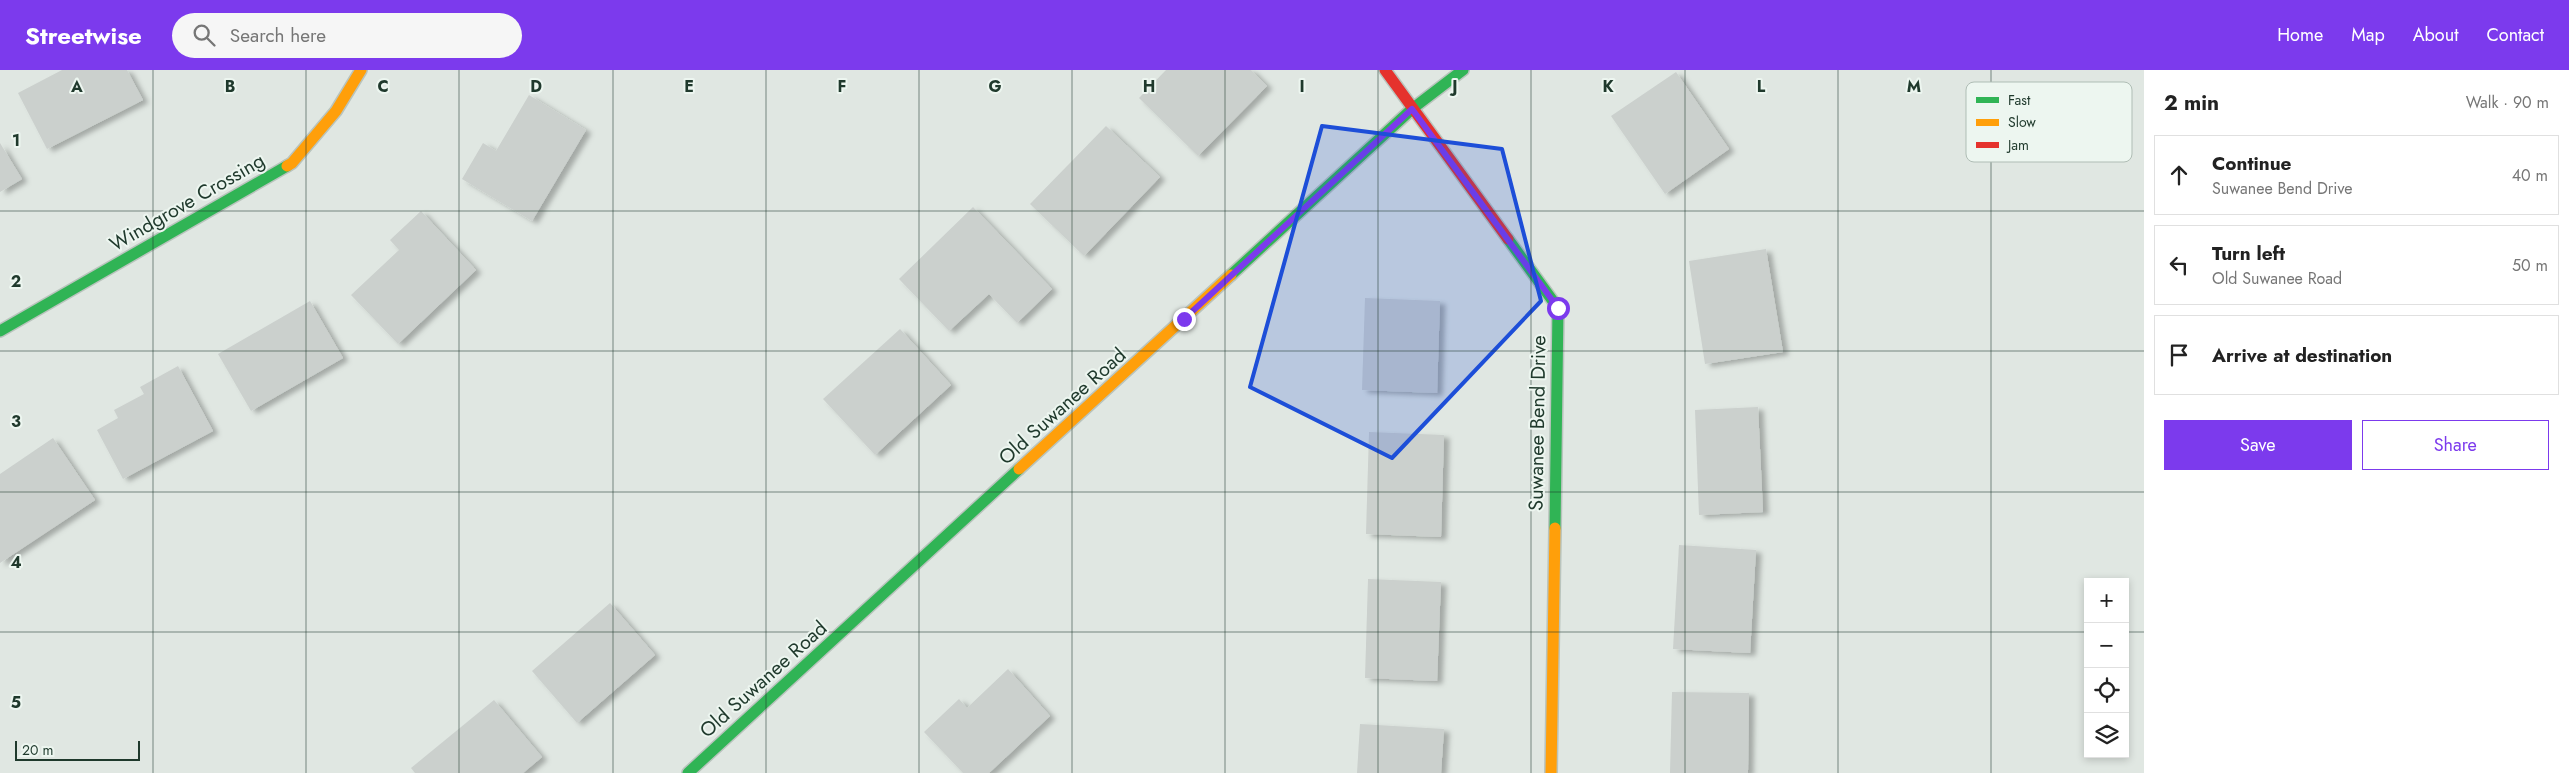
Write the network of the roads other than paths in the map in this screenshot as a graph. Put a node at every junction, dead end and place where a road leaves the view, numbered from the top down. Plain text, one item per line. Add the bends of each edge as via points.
1 (360, 70) edge
2 (1385, 70) edge
3 (1463, 70) edge
4 (1412, 109) junction
5 (0, 331) edge
6 (688, 773) edge
7 (1551, 773) edge

1 - 5 street, Windgrove Crossing via 336,111 292,163
2 - 4 street, Suwanee Bend Drive
3 - 4 street, Old Suwanee Road
4 - 6 street, Old Suwanee Road
4 - 7 street, Suwanee Bend Drive via 1558,308

